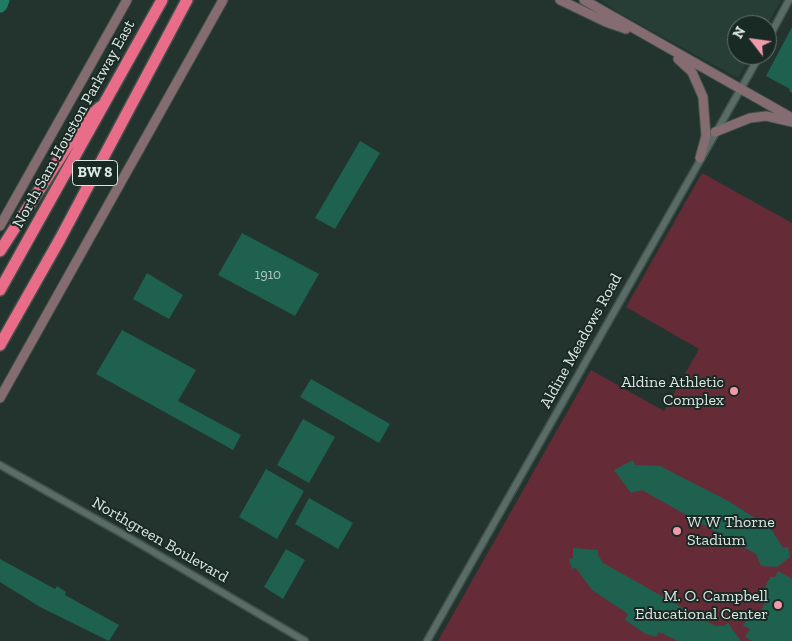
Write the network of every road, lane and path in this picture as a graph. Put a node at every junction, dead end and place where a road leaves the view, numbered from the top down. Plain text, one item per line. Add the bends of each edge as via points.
1 (127, 0) edge
2 (162, 0) edge
3 (187, 0) edge
4 (223, 0) edge
5 (560, 0) edge
6 (584, 0) edge
7 (789, 0) edge
8 (777, 22) edge
9 (646, 36) junction
10 (669, 50) junction
11 (754, 65) edge
12 (740, 89) junction
13 (108, 98) junction
14 (792, 118) edge
15 (792, 122) edge
16 (715, 132) junction
17 (700, 158) junction
18 (0, 226) edge
19 (0, 251) edge
20 (0, 290) edge
21 (0, 345) edge
22 (0, 398) edge
23 (0, 465) edge
24 (305, 641) edge
25 (427, 641) edge

1 - 18 main road, North Sam Houston Parkway East
2 - 13 highway, North Sam Houston Parkway East / BW 8
3 - 21 highway, BW 8
4 - 22 main road
5 - 9 main road via 606,22
6 - 9 main road
7 - 8 street
9 - 10 main road
10 - 12 main road
10 - 17 main road via 692,72 703,97 706,136
11 - 12 street, Aldine Meadows Road
12 - 14 main road
12 - 16 street, Aldine Meadows Road
13 - 19 highway via 84,122
13 - 20 highway, North Sam Houston Parkway East / BW 8
15 - 16 main road via 766,116 750,118
16 - 17 street, Aldine Meadows Road
17 - 25 street, Aldine Meadows Road
23 - 24 street, Northgreen Boulevard

